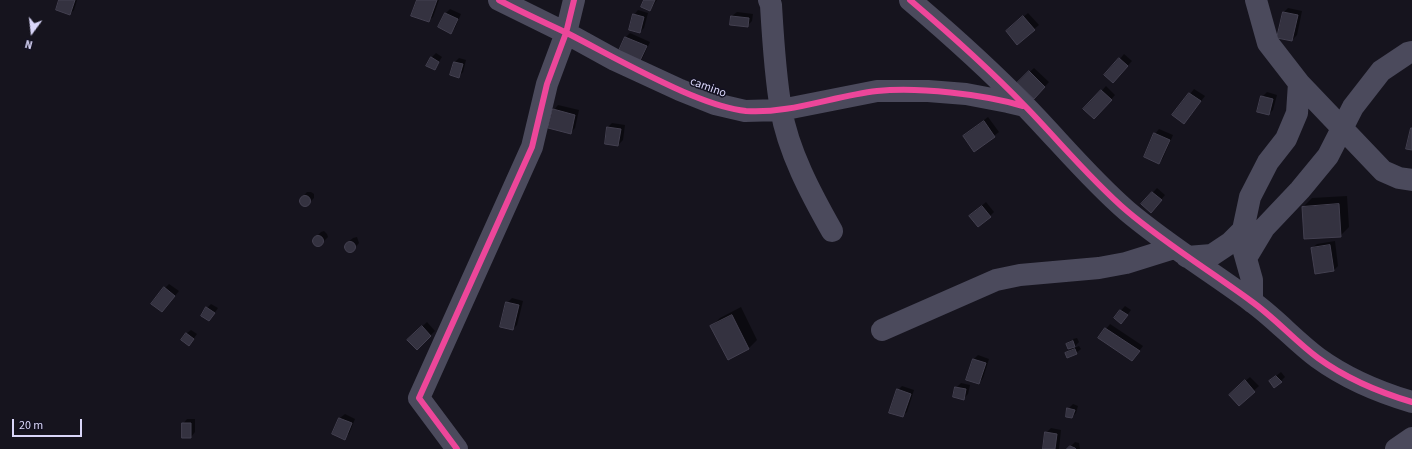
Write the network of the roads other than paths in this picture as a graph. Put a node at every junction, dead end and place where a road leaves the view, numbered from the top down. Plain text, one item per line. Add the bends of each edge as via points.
1 (499, 0) edge
2 (574, 0) edge
3 (769, 0) edge
4 (910, 0) edge
5 (1256, 0) edge
6 (566, 33) junction
7 (1412, 52) edge
8 (1299, 83) junction
9 (1025, 106) junction
10 (781, 110) junction
11 (1342, 130) junction
12 (1412, 180) edge
13 (1243, 230) junction
14 (832, 231) dead end
15 (1180, 252) junction
16 (1246, 258) junction
17 (1252, 302) junction
18 (882, 330) dead end
19 (1412, 402) edge
20 (1412, 438) edge
21 (457, 449) edge
22 (1396, 449) edge

1 - 6 street, camino
2 - 6 street
3 - 10 street
4 - 9 street via 951,35
5 - 8 street via 1268,43
6 - 10 street, camino via 615,60 715,104 745,111
6 - 21 street via 547,84 532,147 418,398
7 - 11 street via 1381,71 1354,107
8 - 11 street
8 - 13 street via 1297,113 1286,139 1268,162 1250,197
9 - 10 street, camino via 966,94 877,91
9 - 15 street via 1086,173 1127,211
10 - 14 street via 787,133 809,189
11 - 12 street via 1383,171
11 - 16 street via 1328,156 1264,228
13 - 15 street via 1212,255
13 - 16 street
15 - 17 street
15 - 18 street via 1105,267 1020,275 996,280
16 - 17 street via 1252,280
17 - 19 street via 1318,358 1350,379 1384,394
20 - 22 street

